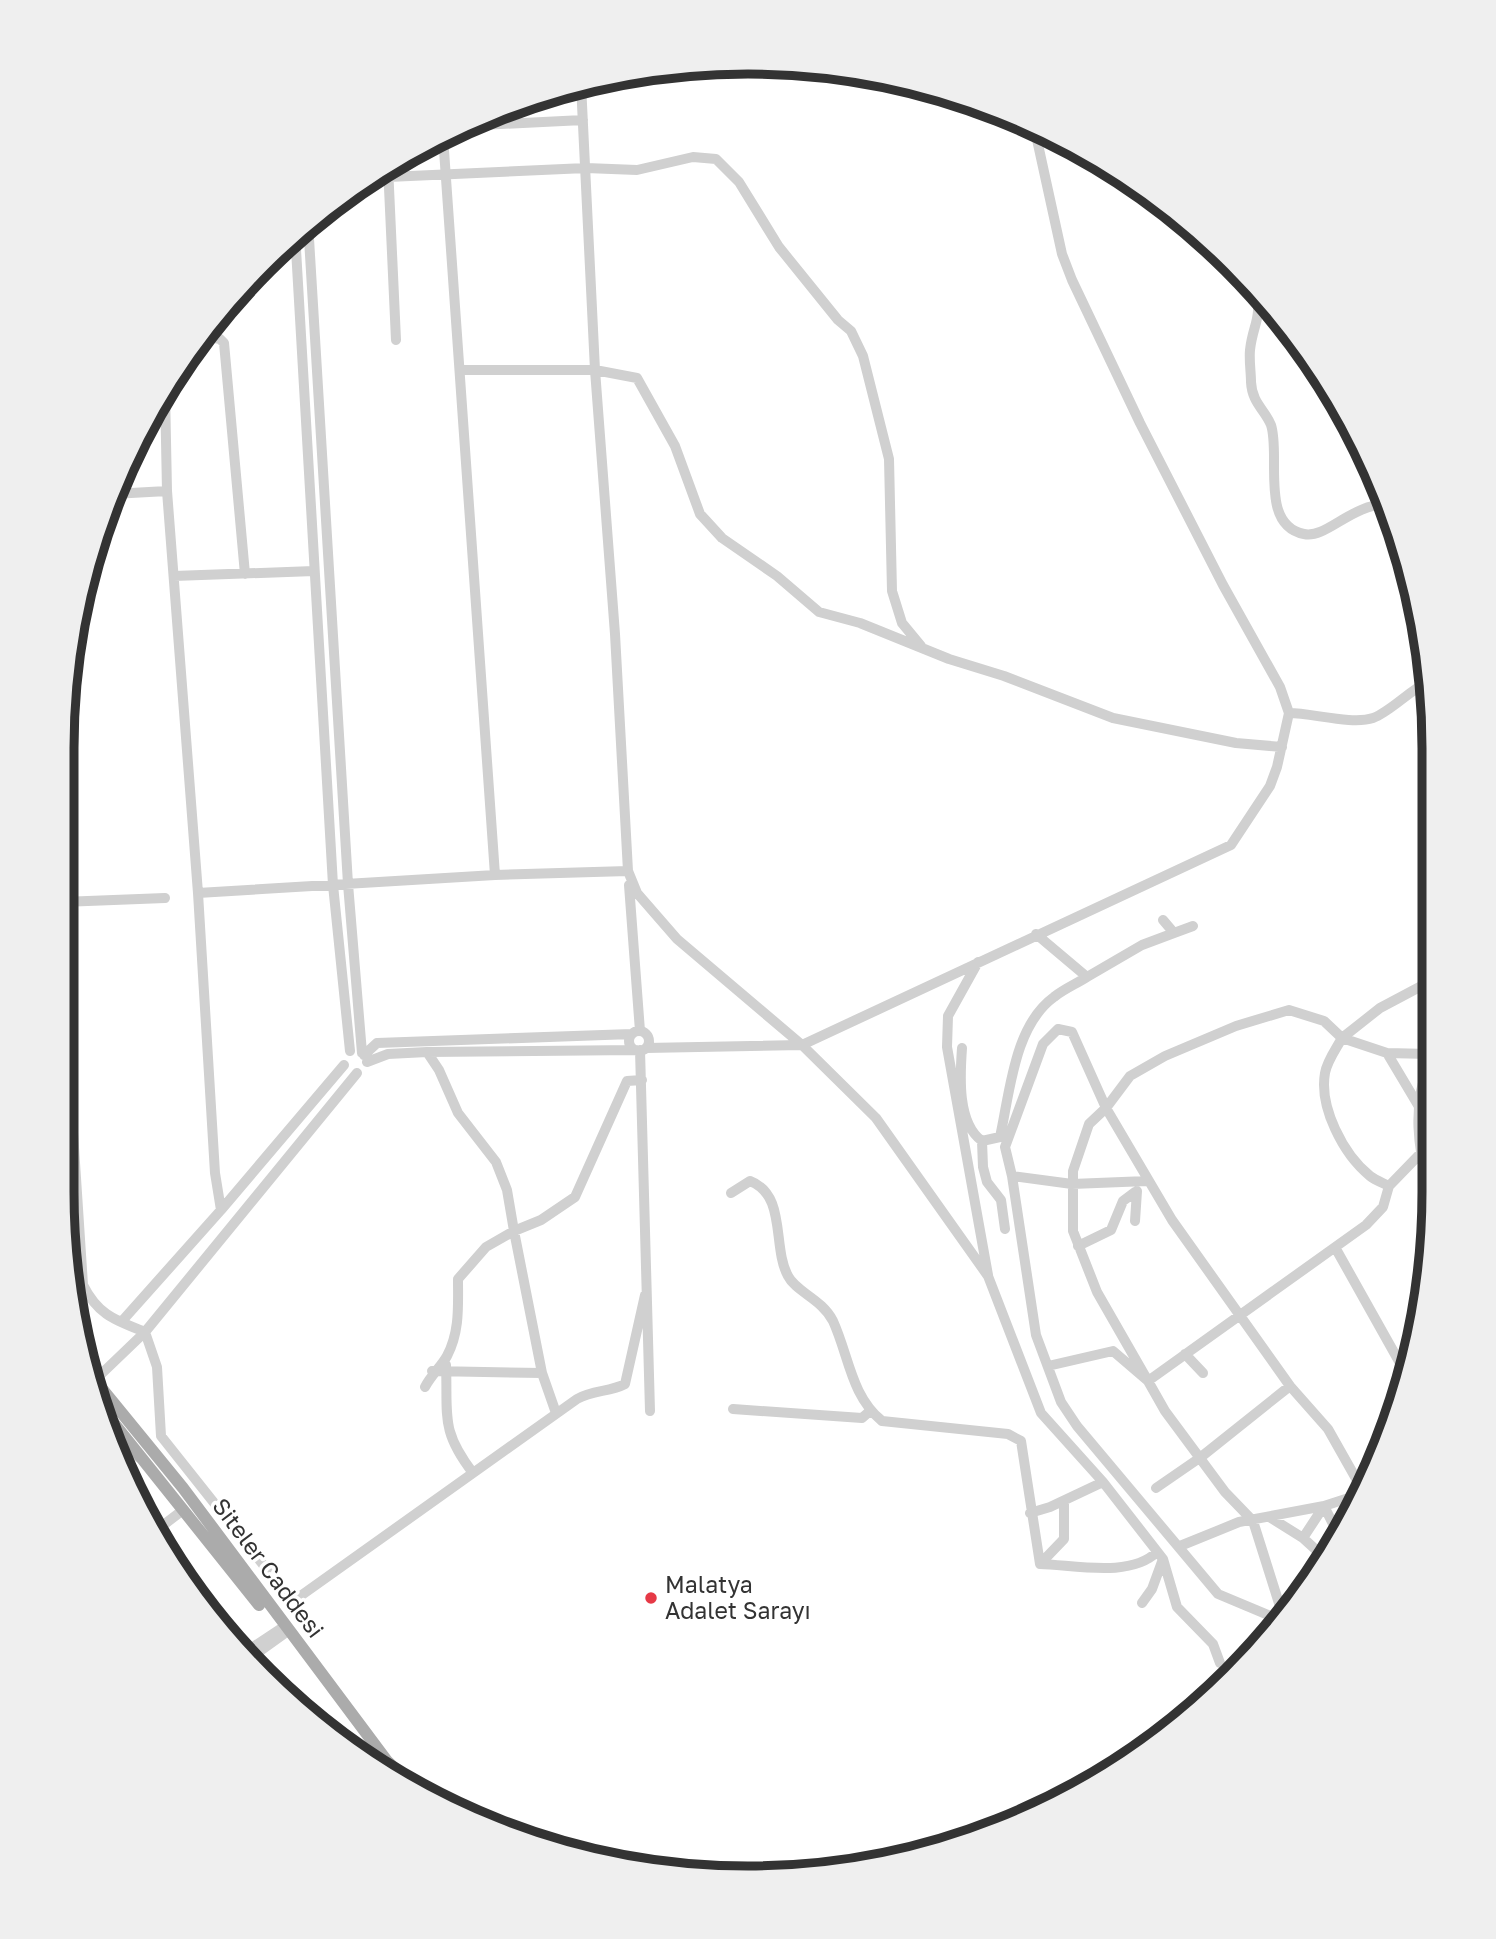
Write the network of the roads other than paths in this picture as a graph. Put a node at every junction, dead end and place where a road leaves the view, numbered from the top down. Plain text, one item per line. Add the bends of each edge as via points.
1 (582, 94) edge
2 (583, 120) junction
3 (491, 124) edge
4 (1037, 139) edge
5 (444, 146) edge
6 (586, 169) junction
7 (399, 171) edge
8 (445, 173) junction
9 (388, 178) edge
10 (309, 236) edge
11 (296, 250) edge
12 (1258, 307) edge
13 (213, 338) edge
14 (396, 340) dead end
15 (461, 370) junction
16 (595, 370) junction
17 (165, 409) edge
18 (167, 491) junction
19 (124, 493) edge
20 (1378, 507) edge
21 (314, 571) junction
22 (245, 574) junction
23 (174, 576) junction
24 (923, 649) junction
25 (1419, 686) edge
26 (1289, 713) junction
27 (1282, 747) junction
28 (628, 870) junction
29 (495, 874) junction
30 (348, 884) junction
31 (333, 885) junction
32 (198, 893) junction
33 (165, 898) dead end
34 (74, 902) edge
35 (1163, 920) dead end
36 (1193, 926) dead end
37 (1174, 933) junction
38 (1036, 934) junction
39 (979, 962) junction
40 (1087, 977) junction
41 (1422, 986) edge
42 (636, 1033) junction
43 (1342, 1038) junction
44 (802, 1045) junction
45 (962, 1048) dead end
46 (641, 1049) junction
47 (350, 1051) junction
48 (427, 1052) junction
49 (1387, 1053) junction
50 (1422, 1054) edge
51 (364, 1056) junction
52 (344, 1065) junction
53 (357, 1073) junction
54 (642, 1080) junction
55 (1422, 1090) edge
56 (1418, 1105) junction
57 (1105, 1108) junction
58 (982, 1141) junction
59 (1420, 1154) junction
60 (1422, 1162) edge
61 (1012, 1176) junction
62 (1147, 1181) junction
63 (1072, 1184) junction
64 (1389, 1186) junction
65 (1135, 1192) junction
66 (731, 1193) dead end
67 (222, 1210) junction
68 (75, 1213) edge
69 (1136, 1221) dead end
70 (1004, 1229) dead end
71 (514, 1231) junction
72 (1078, 1246) junction
73 (1336, 1249) junction
74 (76, 1250) edge
75 (988, 1276) junction
76 (80, 1286) edge
77 (645, 1295) junction
78 (1237, 1315) junction
79 (123, 1320) junction
80 (145, 1332) junction
81 (1185, 1354) junction
82 (446, 1358) junction
83 (1400, 1364) edge
84 (1048, 1366) junction
85 (432, 1371) junction
86 (446, 1371) junction
87 (542, 1373) junction
88 (1202, 1373) dead end
89 (99, 1376) edge
90 (1148, 1381) junction
91 (425, 1387) dead end
92 (1290, 1387) junction
93 (104, 1391) edge
94 (733, 1409) dead end
95 (650, 1411) dead end
96 (870, 1411) junction
97 (556, 1413) junction
98 (116, 1425) edge
99 (126, 1451) edge
100 (1201, 1457) junction
101 (144, 1459) junction
102 (473, 1472) junction
103 (1103, 1482) junction
104 (1356, 1482) edge
105 (1156, 1488) dead end
106 (1349, 1497) edge
107 (1063, 1501) junction
108 (1324, 1506) junction
109 (183, 1510) junction
110 (1030, 1513) junction
111 (1271, 1518) junction
112 (1254, 1521) junction
113 (1334, 1525) edge
114 (163, 1526) edge
115 (1303, 1538) junction
116 (1180, 1546) junction
117 (1318, 1551) edge
118 (1160, 1556) junction
119 (1040, 1564) junction
120 (1142, 1603) dead end
121 (1279, 1607) edge
122 (1273, 1615) edge
123 (284, 1630) junction
124 (252, 1648) edge
125 (257, 1653) edge
126 (1220, 1663) dead end
127 (369, 1749) edge
128 (386, 1760) edge

1 - 2 street
2 - 3 street
2 - 6 street
4 - 26 street via 1072,280 1140,424 1280,687
5 - 8 street
6 - 8 street
6 - 16 street
6 - 24 street via 637,170 694,157 716,159 739,182 779,247 851,331 863,356 889,459 892,591 902,623
7 - 8 street
8 - 15 street
9 - 14 street
10 - 30 street
11 - 21 street
12 - 20 street via 1260,319 1250,350 1252,388 1273,436 1276,503 1286,521 1293,531 1308,536 1357,510
13 - 22 street via 224,343
15 - 16 street
15 - 29 street
16 - 24 street via 636,378 675,446 700,514 722,538 778,576 819,612
16 - 28 street
17 - 18 street
18 - 19 street
18 - 23 street
21 - 22 street
21 - 31 street
22 - 23 street
23 - 32 street
24 - 27 street via 1113,718 1236,743
25 - 26 street via 1374,718
26 - 27 street
27 - 38 street via 1270,786 1231,845
28 - 29 street
28 - 42 street
28 - 44 street via 636,893 677,939
29 - 30 street
30 - 31 street
30 - 51 street
31 - 32 street
31 - 47 street
32 - 67 street via 215,1173
33 - 34 street
35 - 37 street
36 - 37 street
37 - 40 street via 1142,945
38 - 39 street
38 - 40 street
39 - 44 street
39 - 75 street via 948,1016 947,1047
40 - 58 street via 1054,997 1033,1019 1000,1137
41 - 43 street via 1380,1008
42 - 46 street via 630,1043
42 - 46 street via 648,1036
42 - 51 street via 377,1043
43 - 49 street
43 - 57 street via 1324,1021 1289,1010 1165,1056 1130,1076
43 - 64 street via 1325,1069 1328,1112 1348,1149 1370,1176
44 - 46 street
44 - 75 street via 876,1118
45 - 58 street via 959,1078 973,1134
46 - 48 street
46 - 54 street
47 - 51 street
47 - 52 street
48 - 51 street
48 - 71 street via 458,1113 496,1162 507,1190
49 - 50 street
49 - 56 street
51 - 53 street via 364,1069
52 - 53 street
52 - 67 street
53 - 80 street
54 - 71 street via 627,1082 575,1197 541,1220
54 - 77 street
55 - 56 street
56 - 59 street
57 - 61 street via 1072,1032 1058,1029 1043,1044 1005,1147
57 - 62 street
57 - 63 street via 1089,1124
58 - 70 street via 983,1167 987,1182 1001,1200
59 - 60 street
59 - 64 street
61 - 63 street
61 - 84 street via 1036,1335
62 - 63 street
62 - 65 street
62 - 78 street
63 - 72 street via 1073,1231
64 - 73 street via 1383,1207
65 - 69 street
65 - 72 street via 1123,1201 1111,1230
66 - 96 street via 750,1181 762,1186 771,1199 781,1262 789,1280 818,1300 832,1320 856,1387
67 - 79 street
68 - 74 street
71 - 82 street via 486,1247 458,1279 458,1328
71 - 87 street
72 - 90 street via 1097,1292
73 - 78 street
73 - 83 street
75 - 103 street via 1041,1413
76 - 79 street via 107,1317
77 - 95 street
77 - 97 street via 625,1384 590,1392
78 - 81 street
78 - 92 street
79 - 80 street
80 - 89 street
80 - 102 street via 157,1367 161,1436 288,1596 299,1597
81 - 88 street
81 - 90 street
82 - 85 street
82 - 86 street
84 - 90 street via 1112,1351
84 - 116 street via 1061,1402 1077,1426
85 - 86 street
85 - 91 street
86 - 87 street
86 - 102 street via 445,1419 456,1450
87 - 97 street
90 - 100 street
92 - 100 street
92 - 104 street via 1328,1429
93 - 123 main road, Siteler Caddesi via 183,1488
94 - 96 street via 862,1418
96 - 110 street via 882,1421 1016,1437 1021,1441
97 - 102 street
98 - 101 main road, Siteler Caddesi
99 - 101 street
100 - 105 street
100 - 112 street via 1225,1492
101 - 109 main road, Siteler Caddesi
103 - 107 street
103 - 118 street
106 - 108 street
107 - 110 street
107 - 119 street via 1065,1538
108 - 111 street
108 - 113 street
108 - 115 street
109 - 114 street
109 - 123 main road, Siteler Caddesi
110 - 119 street
111 - 112 street
111 - 115 street
112 - 116 street via 1239,1522
112 - 121 street
115 - 117 street
116 - 122 street via 1218,1594
118 - 119 street via 1129,1566
118 - 120 street via 1152,1589
118 - 126 street via 1177,1607 1213,1644
123 - 124 street
123 - 125 street
123 - 127 main road, Siteler Caddesi
123 - 128 main road, Siteler Caddesi

